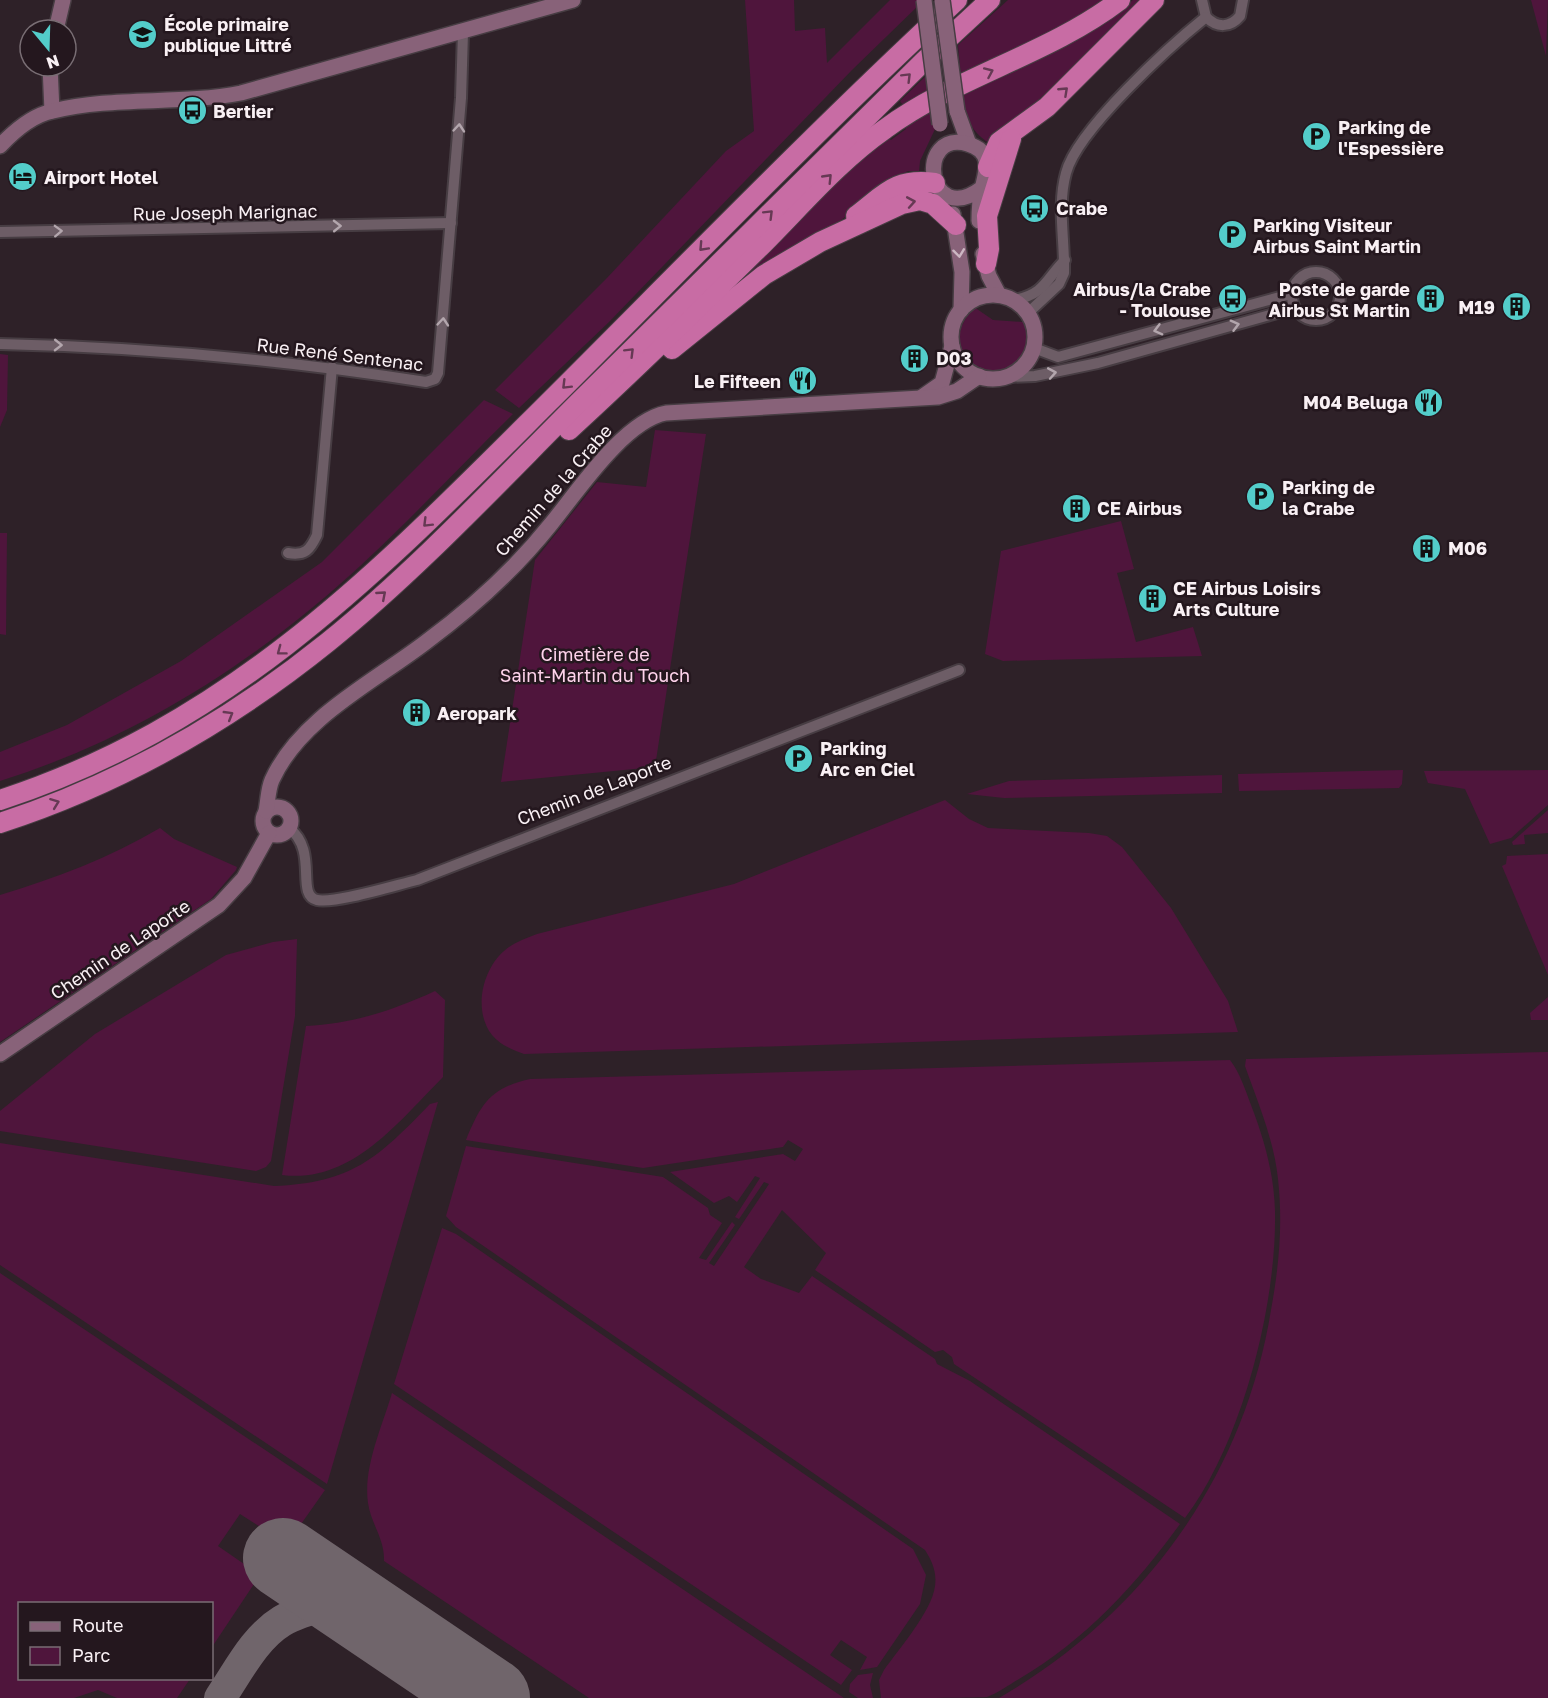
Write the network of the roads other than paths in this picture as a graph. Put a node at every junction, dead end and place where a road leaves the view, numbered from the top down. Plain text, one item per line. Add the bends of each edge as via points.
1 (63, 0) edge
2 (573, 0) edge
3 (924, 0) edge
4 (942, 0) edge
5 (948, 0) edge
6 (957, 0) edge
7 (990, 0) edge
8 (1120, 0) edge
9 (1149, 0) edge
10 (1154, 0) edge
11 (1202, 0) edge
12 (1243, 0) edge
13 (1206, 17) junction
14 (59, 18) edge
15 (1135, 21) junction
16 (464, 32) junction
17 (889, 64) junction
18 (51, 78) edge
19 (52, 111) junction
20 (1019, 128) junction
21 (969, 144) junction
22 (0, 146) edge
23 (942, 149) junction
24 (988, 166) junction
25 (982, 188) junction
26 (940, 189) junction
27 (451, 223) junction
28 (956, 225) junction
29 (0, 232) edge
30 (820, 242) junction
31 (1065, 260) junction
32 (986, 264) junction
33 (1292, 294) junction
34 (999, 295) junction
35 (1015, 300) junction
36 (1295, 308) junction
37 (961, 310) junction
38 (1028, 313) junction
39 (0, 344) edge
40 (952, 345) junction
41 (1034, 348) junction
42 (332, 367) junction
43 (979, 376) junction
44 (1005, 377) junction
45 (922, 397) junction
46 (591, 410) junction
47 (470, 511) junction
48 (288, 553) dead end
49 (959, 670) dead end
50 (280, 767) junction
51 (0, 800) edge
52 (283, 807) junction
53 (266, 811) junction
54 (0, 823) edge
55 (289, 828) junction
56 (269, 833) junction
57 (0, 1054) edge

1 - 14 street
2 - 16 street
3 - 23 street, bridge
4 - 21 street, bridge via 957,111
5 - 17 highway
6 - 17 highway
47 -> 7 highway
46 -> 8 highway via 873,137 922,105 1068,33
9 - 15 highway
10 - 15 highway
11 - 13 street
12 - 13 street via 1240,16 1230,24 1216,25
13 - 31 street via 1133,83 1078,150 1066,171 1061,194
20 -> 15 highway via 1072,84
16 - 19 street via 225,96
27 -> 16 street, Rue René Sentenac
17 -> 51 highway via 743,204 422,527 311,628 244,678 166,727 70,774
18 - 19 street
19 - 22 street via 21,128
20 - 24 highway via 999,142
20 - 32 highway via 1007,147 987,216
21 - 23 street via 953,143
21 - 24 street via 982,153
23 - 26 street via 933,164
24 - 25 street
25 - 26 street via 963,198
25 - 32 street via 978,228
26 - 28 street
26 - 30 highway via 912,181 902,183
29 -> 27 street, Rue Joseph Marignac
42 -> 27 street, Rue René Sentenac via 426,382 435,379
30 -> 28 highway via 915,200 939,207
28 -> 37 street via 962,272
30 - 46 highway via 749,286
31 - 35 street via 1038,291
31 - 38 street via 1059,284
32 - 34 street
33 - 36 street
33 - 36 street via 1298,279 1312,272 1329,275 1339,288 1338,305 1327,317 1309,319
33 -> 41 street via 1058,357
34 - 35 street
34 - 37 street via 977,298
35 - 38 street
44 -> 36 street via 1035,376 1098,363
37 - 40 street via 953,327
38 - 41 street via 1035,330
39 -> 42 street, Rue René Sentenac via 107,346
40 - 43 street via 962,364
40 - 45 street via 942,383
41 - 44 street via 1020,369
42 - 48 street via 317,536 306,552
43 - 44 street
43 - 45 street, Chemin de la Crabe via 957,391
45 - 50 street, Chemin de la Crabe via 788,408 666,412 644,420 594,470 512,568 429,641 314,724
46 - 47 highway via 517,478
54 -> 47 highway via 107,781 237,710 330,640
49 - 55 street, Chemin de Laporte via 417,880 373,891 323,900 311,897 306,891 306,851 299,836
50 - 52 street via 277,792
50 - 53 street, Chemin de la Crabe via 272,780
52 - 53 street
52 - 55 street, Chemin de Laporte via 290,814
53 - 56 street via 263,825
55 - 56 street via 280,835
56 - 57 street, Chemin de Laporte via 244,878 219,905

